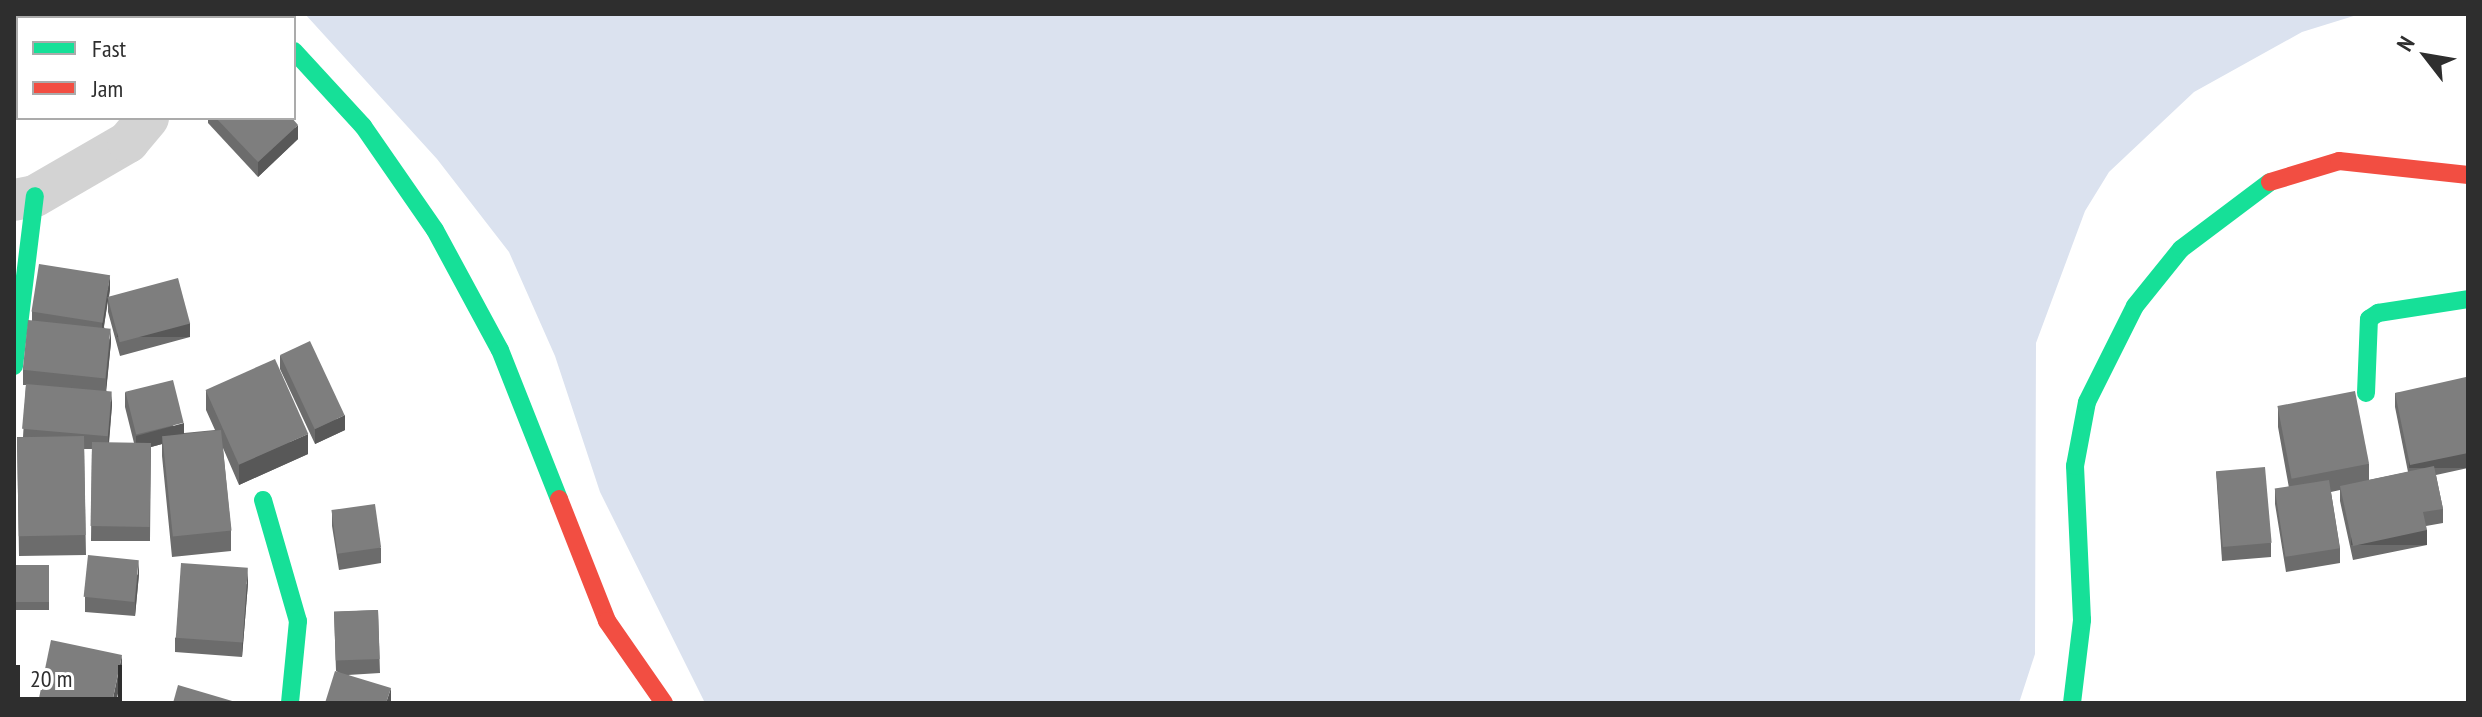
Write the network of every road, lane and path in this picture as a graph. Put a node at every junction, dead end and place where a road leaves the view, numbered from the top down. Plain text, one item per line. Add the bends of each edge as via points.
1 (296, 53) edge
2 (146, 120) edge
3 (2468, 175) edge
4 (24, 198) edge
5 (2468, 299) edge
6 (14, 366) edge
7 (2366, 393) dead end
8 (263, 500) dead end
9 (290, 703) edge
10 (664, 703) edge
11 (2072, 703) edge

1 - 10 main road via 363,126 435,230 500,350 607,621
2 - 4 street via 128,142
3 - 11 main road via 2339,161 2265,184 2181,249 2135,306 2087,402 2075,466 2082,620
4 - 6 main road
5 - 7 main road via 2369,319
8 - 9 main road via 298,621

